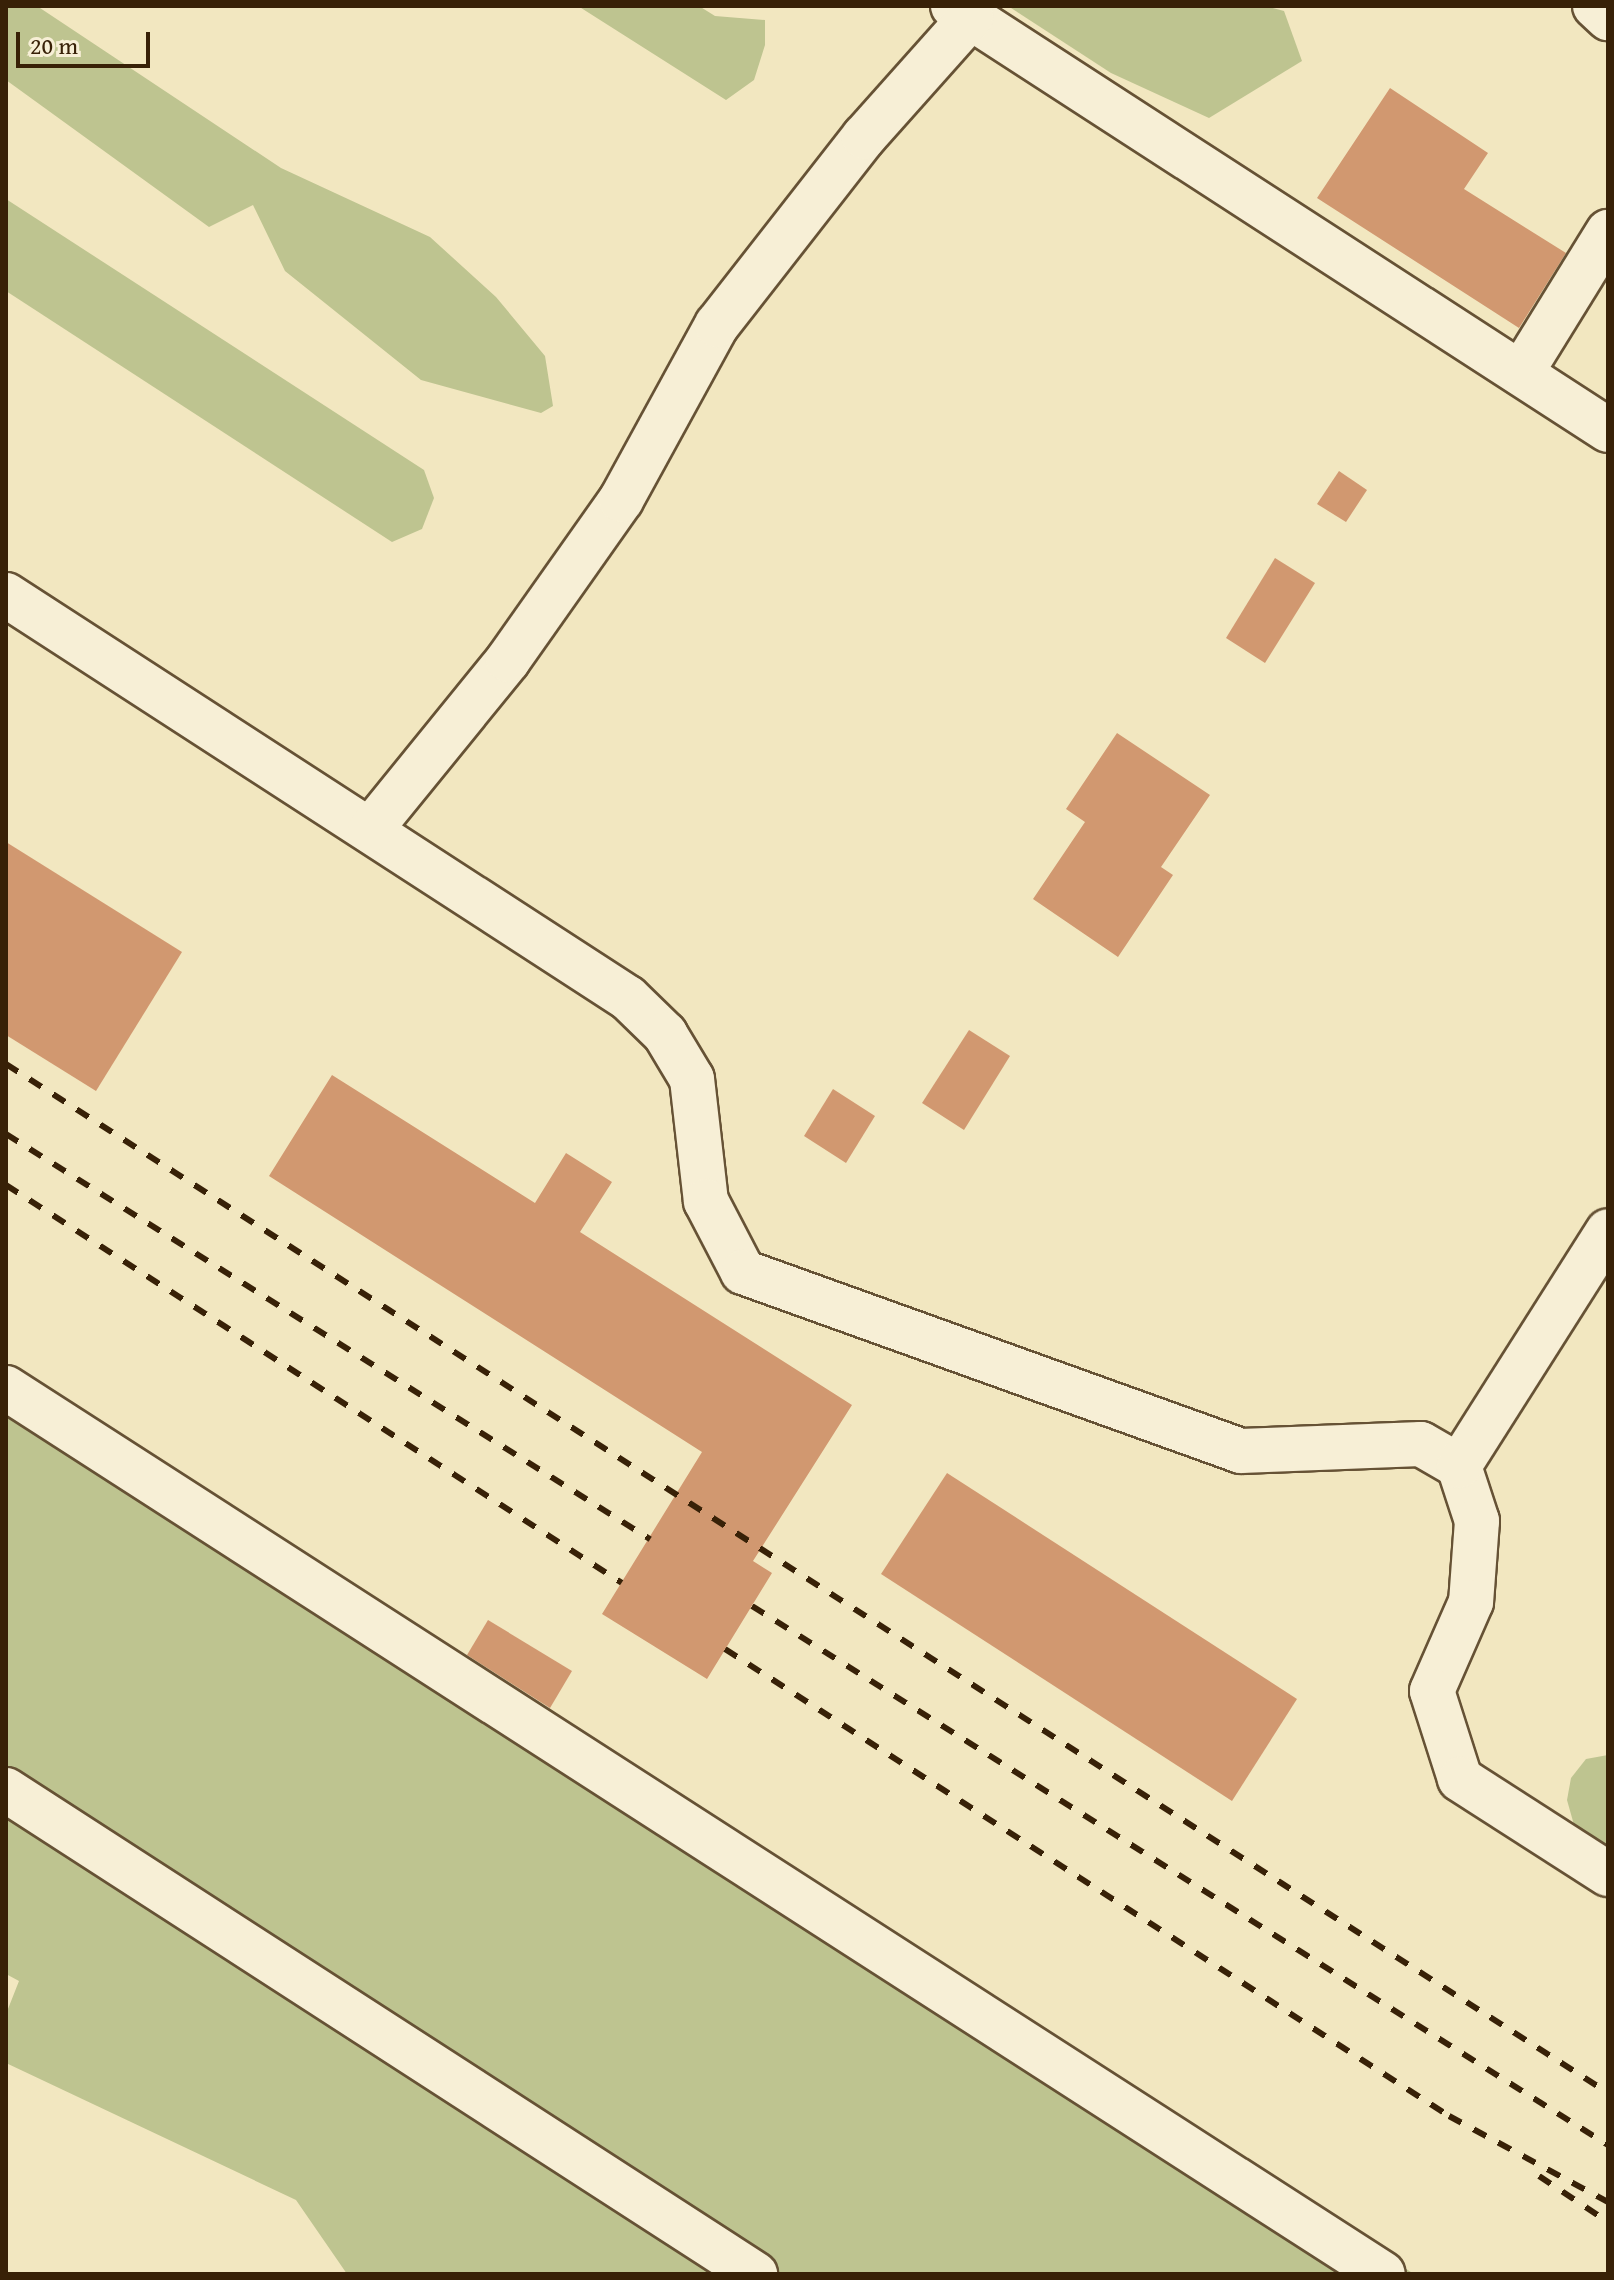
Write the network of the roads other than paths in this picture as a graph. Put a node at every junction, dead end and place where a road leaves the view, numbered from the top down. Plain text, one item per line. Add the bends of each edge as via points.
1 (1595, 6) edge
2 (962, 12) edge
3 (1608, 18) edge
4 (1608, 232) edge
5 (1521, 373) junction
6 (1608, 430) edge
7 (6, 595) edge
8 (370, 830) junction
9 (1608, 1231) edge
10 (6, 1388) edge
11 (1459, 1466) junction
12 (6, 1790) edge
13 (1608, 1874) edge
14 (755, 2274) edge
15 (1383, 2274) edge

1 - 3 street
2 - 5 street
2 - 8 street via 717,325 621,500 508,660
4 - 5 street
5 - 6 street
7 - 8 street
8 - 11 street via 628,998 665,1034 692,1079 706,1201 743,1272 1241,1451 1421,1444
9 - 11 street
10 - 15 street
11 - 13 street via 1477,1521 1471,1602 1432,1691 1460,1779
12 - 14 street

